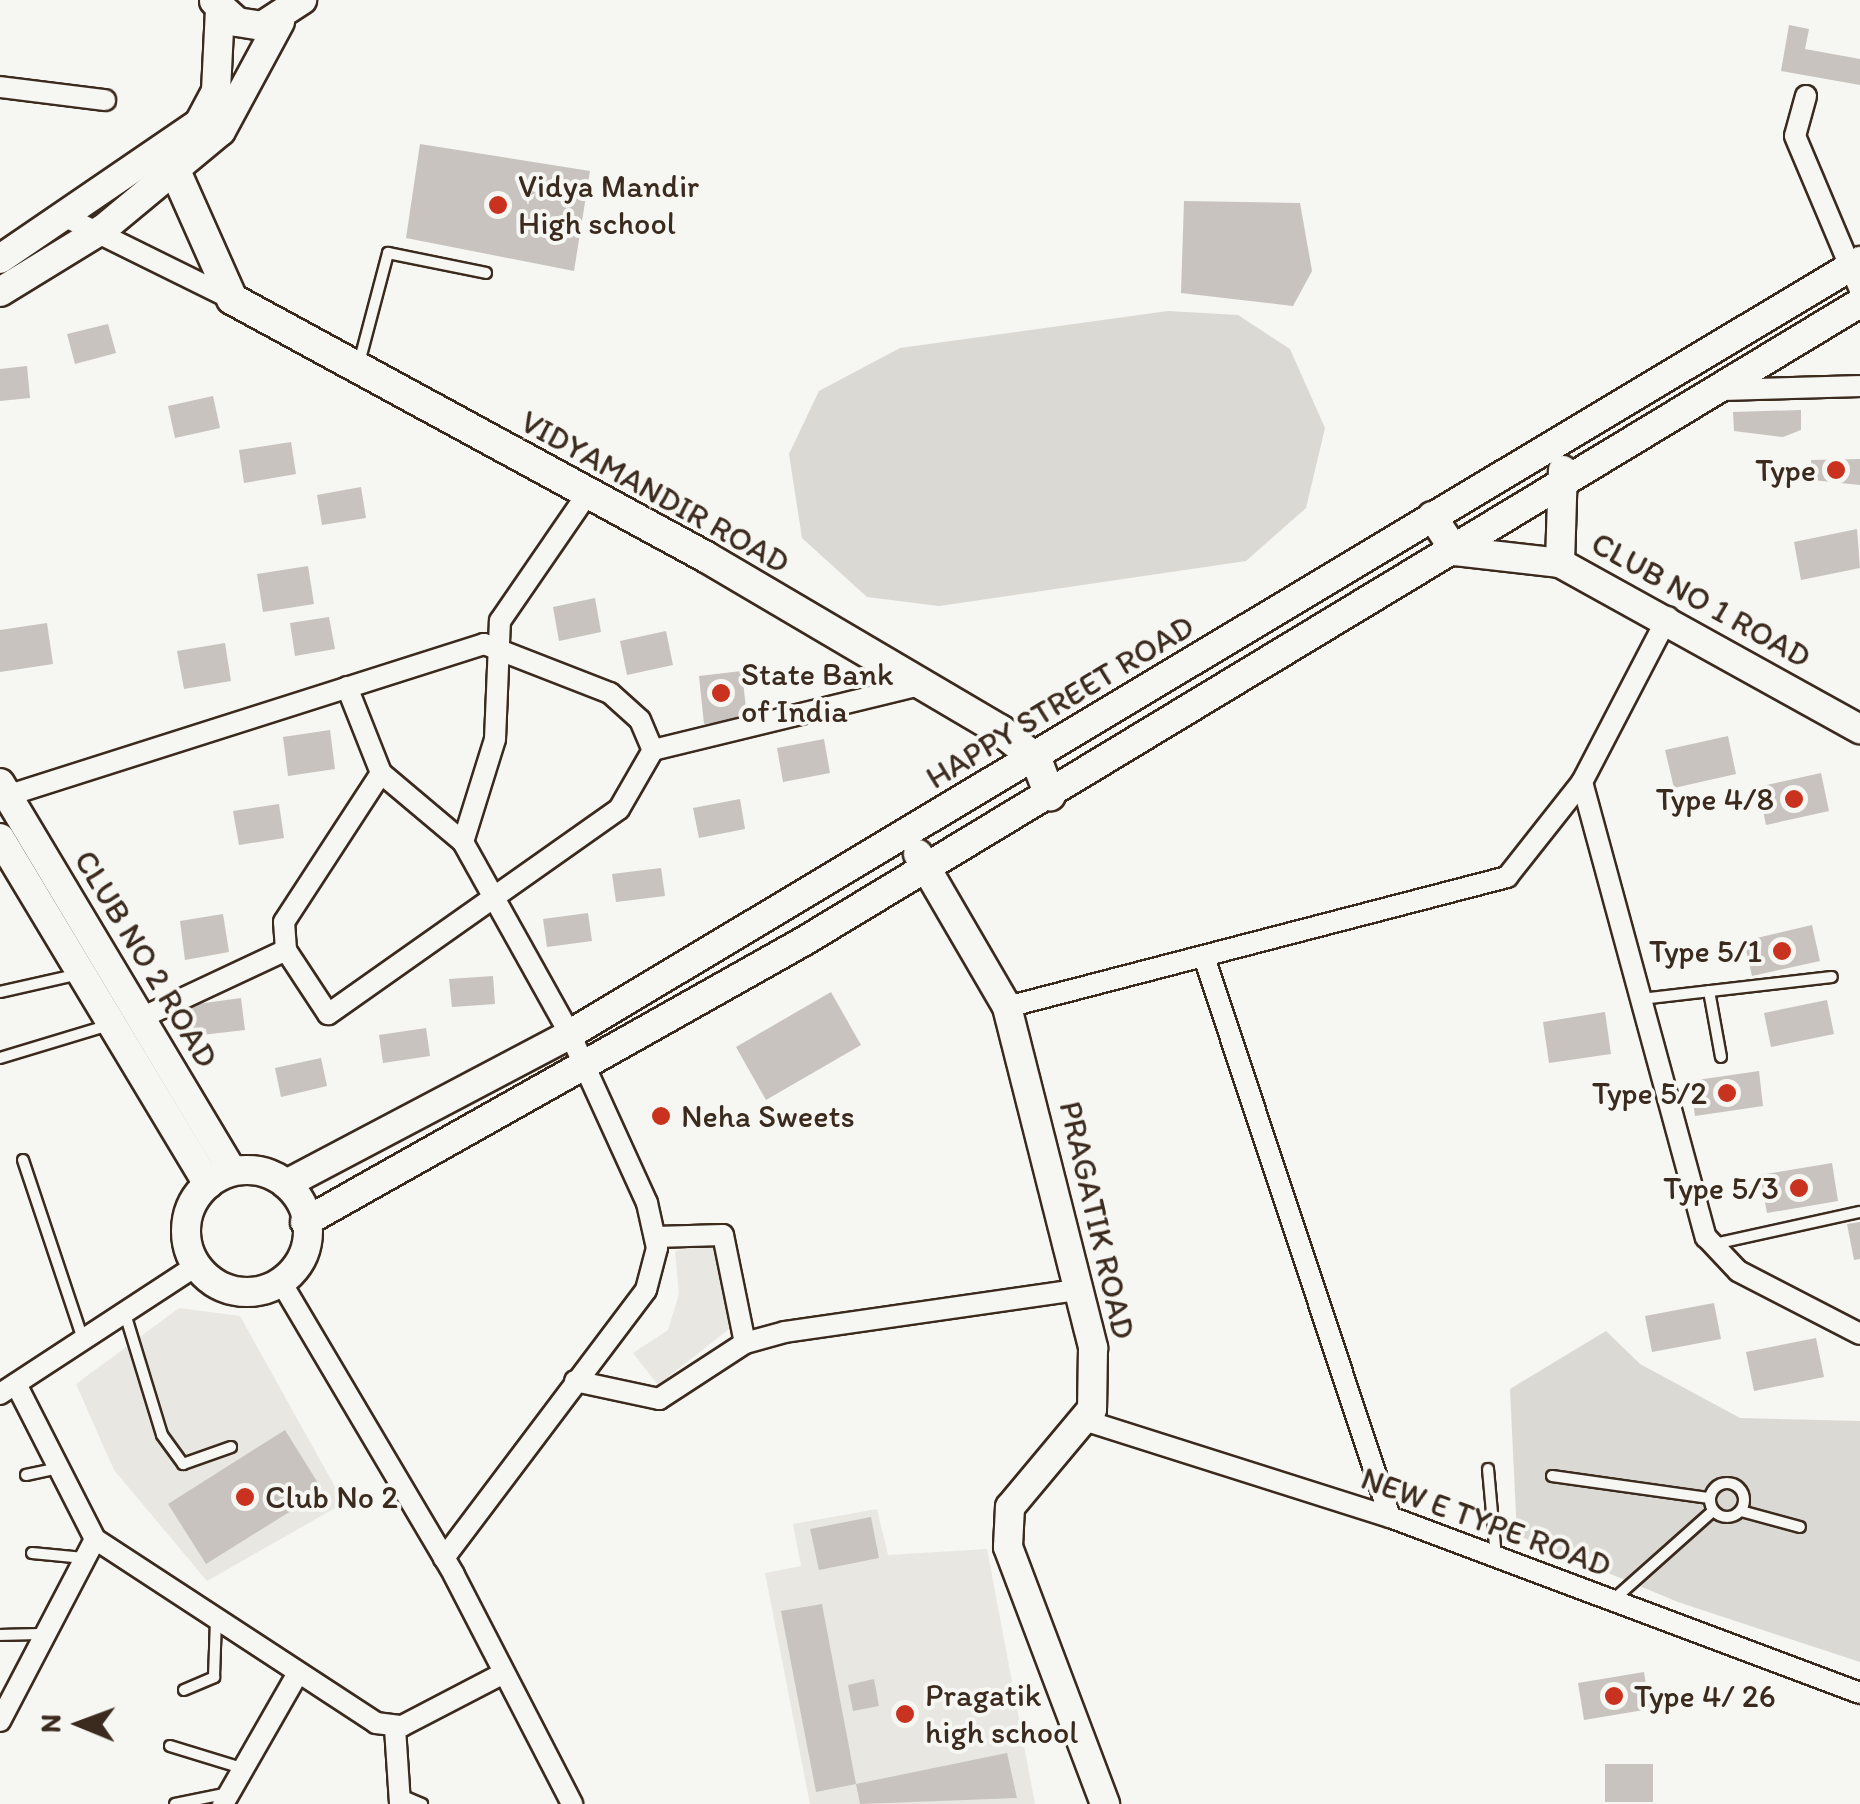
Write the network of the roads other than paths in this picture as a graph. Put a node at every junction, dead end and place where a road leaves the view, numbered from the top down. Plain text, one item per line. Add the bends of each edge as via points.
1 (302, 0) edge
2 (217, 5) edge
3 (280, 22) junction
4 (0, 86) edge
5 (1806, 96) dead end
6 (105, 100) dead end
7 (167, 165) junction
8 (68, 218) junction
9 (102, 229) junction
10 (0, 258) edge
11 (486, 273) dead end
12 (1857, 273) edge
13 (0, 292) edge
14 (232, 299) junction
15 (1860, 303) edge
16 (358, 369) junction
17 (1860, 386) edge
18 (1711, 394) junction
19 (1561, 439) junction
20 (1563, 485) junction
21 (588, 493) junction
22 (1432, 516) junction
23 (1455, 551) junction
24 (1560, 564) junction
25 (1668, 618) junction
26 (496, 646) junction
27 (916, 686) junction
28 (348, 687) junction
29 (1860, 728) edge
30 (1081, 731) junction
31 (653, 750) junction
32 (1036, 759) junction
33 (1094, 769) junction
34 (382, 773) junction
35 (1582, 782) junction
36 (995, 783) junction
37 (2, 792) edge
38 (1050, 796) junction
39 (1008, 820) junction
40 (908, 835) junction
41 (0, 838) edge
42 (463, 842) junction
43 (926, 868) junction
44 (490, 898) junction
45 (286, 950) junction
46 (1204, 958) junction
47 (82, 974) junction
48 (1832, 977) dead end
49 (1709, 991) junction
50 (0, 992) edge
51 (1642, 999) junction
52 (1006, 1007) junction
53 (141, 1018) junction
54 (112, 1024) junction
55 (570, 1034) junction
56 (1721, 1057) dead end
57 (0, 1058) edge
58 (586, 1070) junction
59 (22, 1160) dead end
60 (220, 1178) junction
61 (286, 1184) junction
62 (1860, 1212) edge
63 (305, 1222) junction
64 (655, 1238) junction
65 (1710, 1244) junction
66 (197, 1265) junction
67 (281, 1282) junction
68 (1077, 1290) junction
69 (126, 1317) junction
70 (1860, 1334) edge
71 (82, 1340) junction
72 (746, 1343) junction
73 (576, 1381) junction
74 (8, 1389) edge
75 (1087, 1421) junction
76 (231, 1446) dead end
77 (58, 1468) junction
78 (1488, 1468) dead end
79 (26, 1475) dead end
80 (1552, 1476) dead end
81 (1709, 1498) junction
82 (1713, 1511) junction
83 (1741, 1511) junction
84 (1390, 1517) junction
85 (1800, 1527) dead end
86 (90, 1549) junction
87 (32, 1552) dead end
88 (1496, 1556) junction
89 (444, 1558) junction
90 (1613, 1600) junction
91 (216, 1619) junction
92 (46, 1634) junction
93 (0, 1635) edge
94 (298, 1673) junction
95 (502, 1674) junction
96 (184, 1690) dead end
97 (1860, 1692) edge
98 (0, 1719) edge
99 (395, 1728) junction
100 (170, 1746) dead end
101 (243, 1769) junction
102 (226, 1798) edge
103 (400, 1799) edge
104 (176, 1804) edge
105 (422, 1804) edge
106 (572, 1804) edge
107 (1106, 1804) edge

1 - 3 street
2 - 3 street via 237,22
2 - 7 street via 216,91
3 - 7 street via 241,106
4 - 6 street
5 - 12 street via 1795,136
7 - 8 street
7 - 9 street
7 - 14 main road
8 - 9 street
8 - 10 street
9 - 13 street
9 - 14 street
11 - 16 lane via 388,253
12 - 19 street, HAPPY STREET ROAD
14 - 16 main road, VIDYAMANDIR ROAD
15 - 18 street
16 - 21 main road, VIDYAMANDIR ROAD
17 - 18 street via 1742,385
18 - 20 street
19 - 20 street
19 - 22 street, HAPPY STREET ROAD
20 - 23 street
20 - 24 street
21 - 26 street via 506,608
21 - 27 main road, VIDYAMANDIR ROAD
22 - 23 street
22 - 30 street, HAPPY STREET ROAD
23 - 24 street, CLUB NO 1 ROAD
23 - 33 street
24 - 25 street, CLUB NO 1 ROAD
25 - 29 street, CLUB NO 1 ROAD
25 - 35 street
26 - 28 street via 464,647
26 - 31 street via 610,694 640,720
26 - 42 street via 495,739
27 - 31 street
27 - 32 main road, VIDYAMANDIR ROAD
28 - 34 street
28 - 37 street
30 - 32 street, HAPPY STREET ROAD
30 - 33 street
31 - 44 street via 618,809
32 - 36 street, HAPPY STREET ROAD
32 - 38 main road
33 - 38 street
34 - 42 street
34 - 45 street via 290,907
35 - 46 street via 1507,877
35 - 51 street
36 - 39 street
36 - 40 street, HAPPY STREET ROAD
37 - 53 street, CLUB NO 2 ROAD
38 - 39 street
39 - 43 street
40 - 43 street, PRAGATIK ROAD
40 - 55 street, HAPPY STREET ROAD
41 - 47 street, CLUB NO 2 ROAD
42 - 44 street
43 - 52 street, PRAGATIK ROAD
43 - 58 street
44 - 45 street via 328,1014
44 - 55 street
45 - 53 street
46 - 52 street
46 - 84 street
47 - 50 lane
47 - 54 street, CLUB NO 2 ROAD
48 - 49 lane
49 - 51 lane
49 - 56 lane
51 - 65 street
52 - 68 street, PRAGATIK ROAD
53 - 60 street, CLUB NO 2 ROAD
54 - 57 lane
54 - 60 street, CLUB NO 2 ROAD
55 - 58 street
55 - 61 street, HAPPY STREET ROAD
58 - 63 street
58 - 64 street
59 - 71 lane
60 - 61 street
60 - 66 street via 188,1218
61 - 63 street
62 - 65 lane
63 - 67 street via 302,1260
64 - 72 street via 723,1234
64 - 73 street via 646,1290
65 - 70 street via 1738,1271
66 - 67 street via 234,1291
66 - 69 street
67 - 89 street
68 - 72 street
68 - 75 street, PRAGATIK ROAD via 1093,1348
69 - 71 street
69 - 76 lane via 162,1435 183,1464
71 - 74 street
72 - 73 street via 659,1400
73 - 89 street
74 - 77 street
75 - 84 street, NEW E TYPE ROAD
75 - 107 street via 1010,1507 1008,1547
77 - 79 lane
77 - 86 street
78 - 88 lane
80 - 81 lane
81 - 82 lane
81 - 83 lane via 1715,1487 1737,1484
82 - 83 lane
82 - 90 lane
83 - 85 lane
84 - 88 street, NEW E TYPE ROAD
86 - 87 lane
86 - 91 street
86 - 92 street
88 - 90 street, NEW E TYPE ROAD
89 - 95 street
90 - 97 street, NEW E TYPE ROAD
91 - 94 street
91 - 96 lane via 214,1676
92 - 93 lane
92 - 98 street
94 - 99 street
94 - 101 street
95 - 99 street
95 - 106 street
99 - 103 street
100 - 101 lane
101 - 102 street
102 - 104 lane
103 - 105 lane

